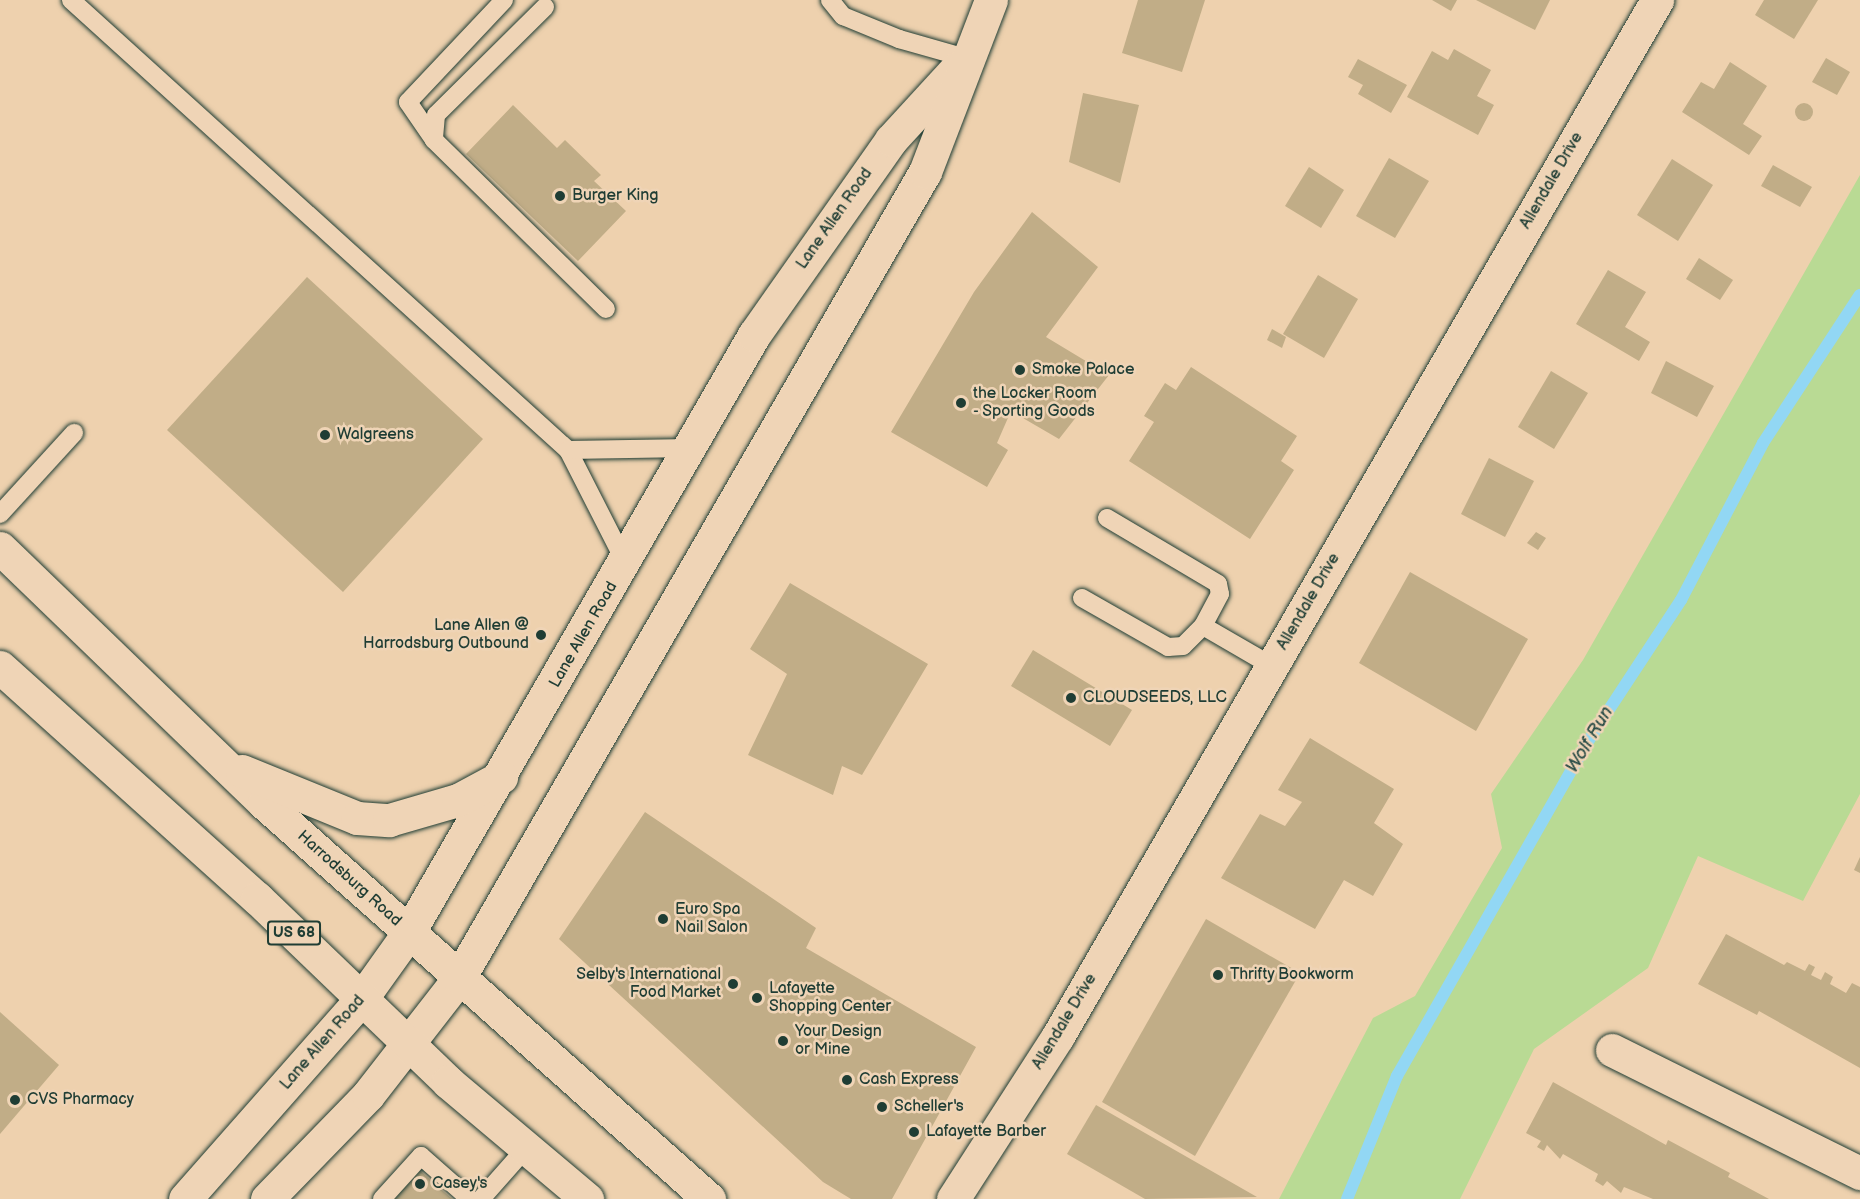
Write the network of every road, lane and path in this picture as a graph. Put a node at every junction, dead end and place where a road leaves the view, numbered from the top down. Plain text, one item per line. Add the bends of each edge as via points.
1 (71, 0) edge
2 (504, 0) edge
3 (830, 0) edge
4 (991, 0) edge
5 (1657, 0) edge
6 (545, 7) dead end
7 (966, 58) junction
8 (434, 140) junction
9 (606, 309) dead end
10 (74, 433) dead end
11 (691, 448) junction
12 (568, 450) junction
13 (0, 514) edge
14 (1107, 518) dead end
15 (0, 548) edge
16 (626, 564) junction
17 (1082, 598) dead end
18 (1203, 626) junction
19 (1272, 666) junction
20 (0, 667) edge
21 (222, 762) junction
22 (501, 777) junction
23 (409, 932) junction
24 (459, 978) junction
25 (362, 998) junction
26 (411, 1043) junction
27 (1612, 1050) dead end
28 (527, 1146) junction
29 (1860, 1173) edge
30 (461, 1196) edge
31 (185, 1199) edge
32 (267, 1199) edge
33 (382, 1199) edge
34 (481, 1199) edge
35 (587, 1199) edge
36 (709, 1199) edge
37 (953, 1199) edge

1 - 12 lane
2 - 8 lane via 408,102
3 - 7 lane via 843,16
4 - 7 main road, Lane Allen Road
5 - 19 main road, Allendale Drive
6 - 8 lane via 436,115
7 - 11 main road, Lane Allen Road via 884,149 754,335
7 - 24 main road, Lane Allen Road via 925,172
8 - 9 lane
10 - 13 lane
11 - 12 lane
11 - 16 main road, Lane Allen Road
12 - 16 lane
14 - 18 lane via 1218,584 1220,594
15 - 21 main road, Harrodsburg Road
16 - 22 main road, Lane Allen Road
17 - 18 lane via 1168,647 1183,646
18 - 19 lane
19 - 37 main road, Allendale Drive via 1058,1036
20 - 25 main road, US 68
21 - 22 main road via 357,818 389,820 458,800
21 - 23 main road, Harrodsburg Road
22 - 23 main road, Lane Allen Road
23 - 24 main road, Harrodsburg Road
23 - 25 main road, Lane Allen Road
24 - 26 main road, Lane Allen Road
24 - 36 main road, Harrodsburg Road
25 - 26 main road, US 68
25 - 31 main road, Lane Allen Road
26 - 28 main road, US 68
26 - 32 main road, Lane Allen Road
27 - 29 main road
28 - 34 lane
28 - 35 main road, US 68
30 - 33 lane via 422,1156

